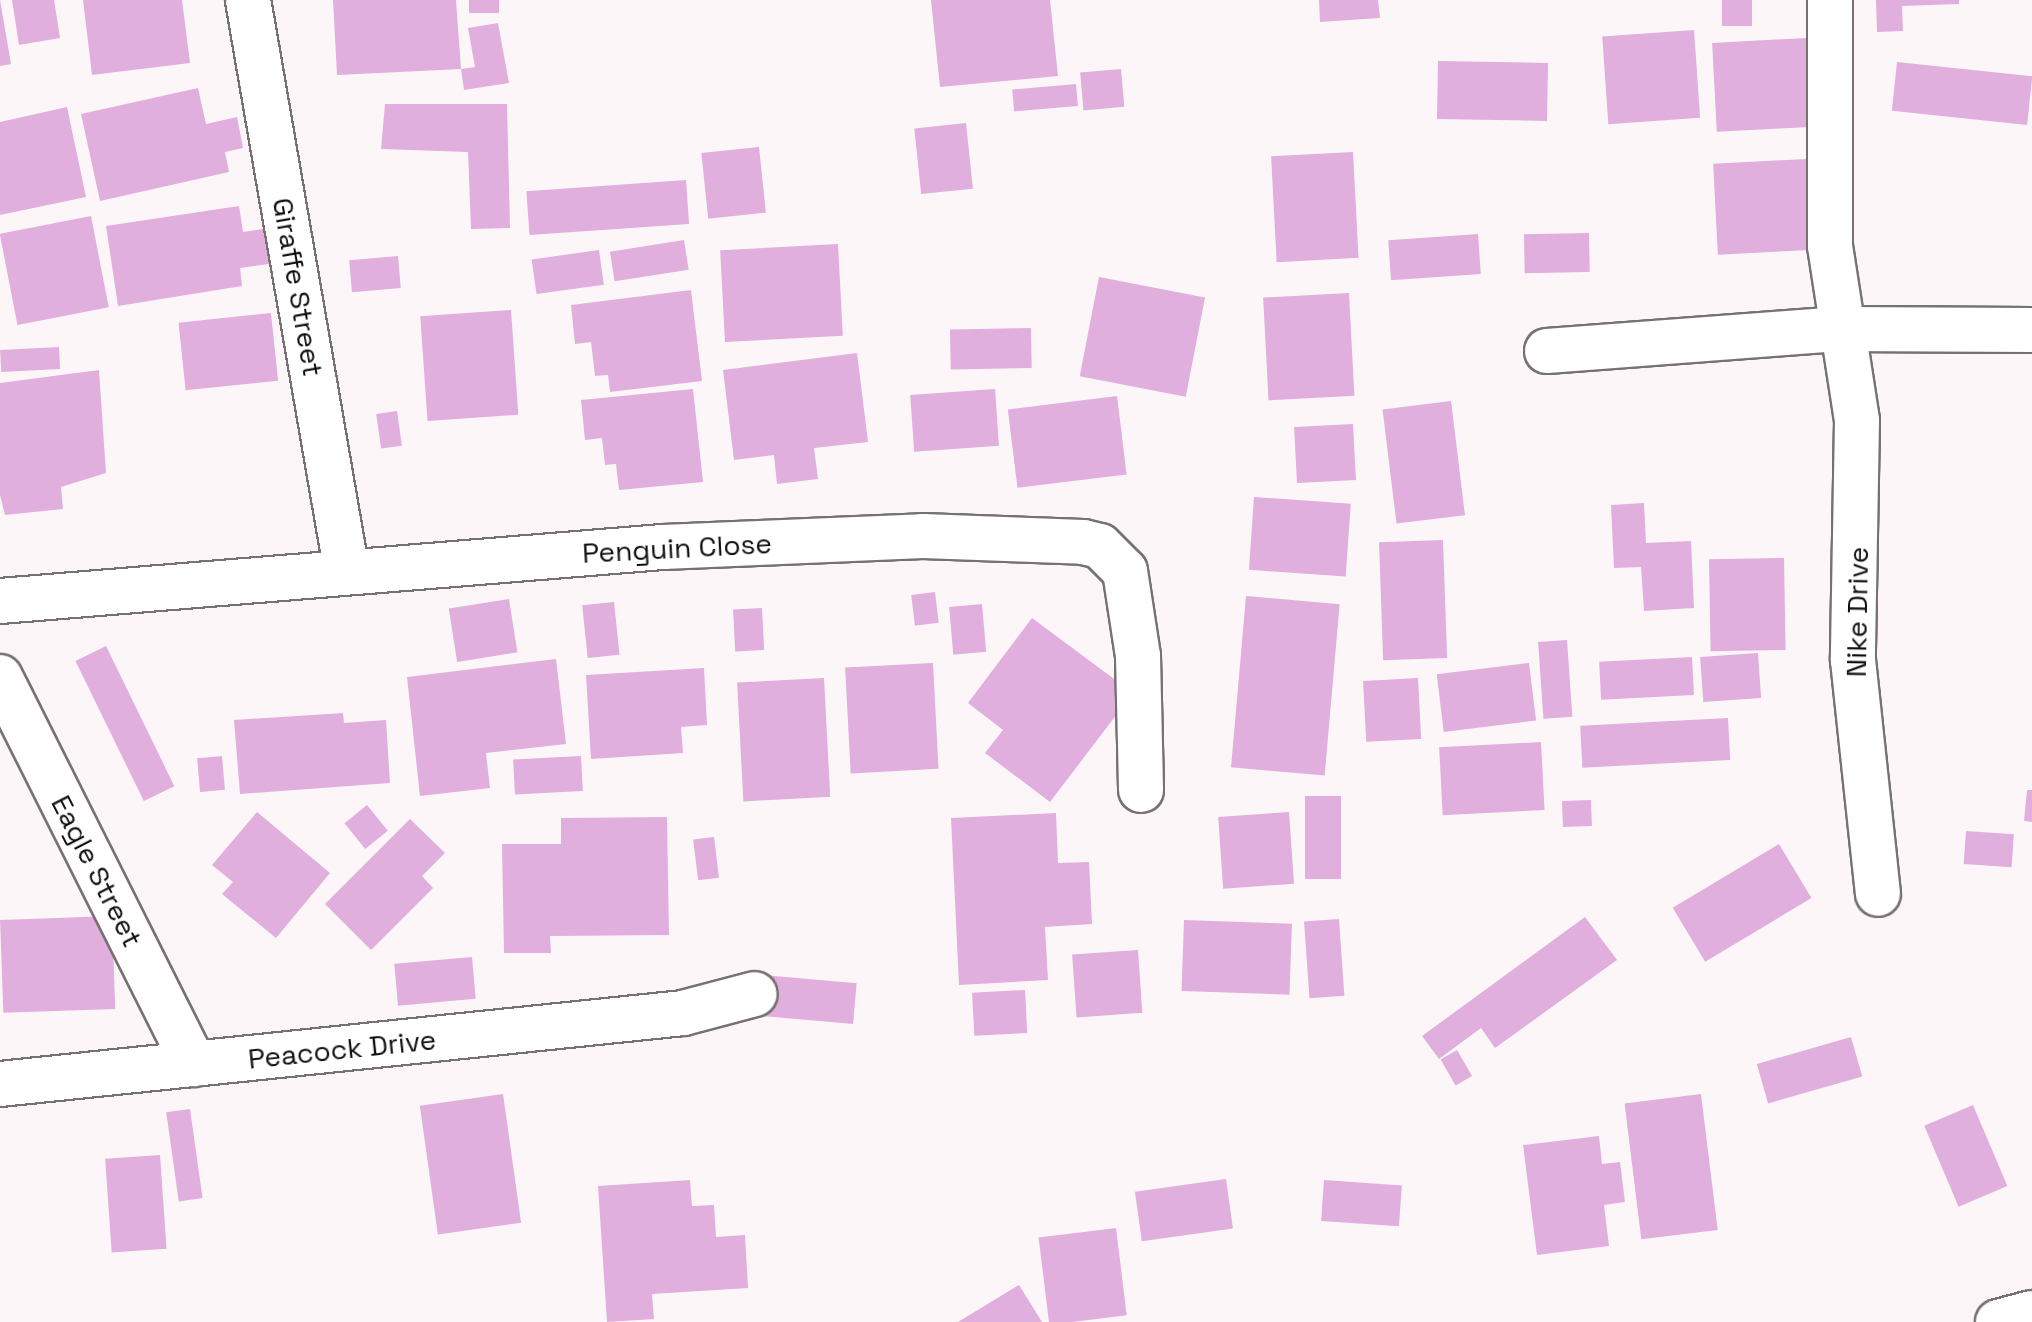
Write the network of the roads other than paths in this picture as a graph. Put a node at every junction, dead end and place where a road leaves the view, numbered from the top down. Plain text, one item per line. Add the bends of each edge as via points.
1 (248, 0) edge
2 (1830, 0) edge
3 (1841, 329) junction
4 (2032, 330) edge
5 (1547, 351) dead end
6 (347, 573) junction
7 (0, 601) edge
8 (0, 677) edge
9 (1141, 790) dead end
10 (1878, 894) dead end
11 (755, 994) dead end
12 (194, 1064) junction
13 (0, 1084) edge
14 (2032, 1313) edge
15 (1998, 1322) edge

1 - 6 street, Giraffe Street
2 - 3 street, Nike Drive via 1830,246
3 - 4 street
3 - 5 street
3 - 10 street, Nike Drive via 1857,421 1853,660
6 - 7 street, Penguin Close
6 - 9 street, Penguin Close via 663,547 923,536 1092,544 1115,557 1127,583 1138,656
8 - 12 street, Eagle Street
11 - 12 street, Peacock Drive via 683,1013
12 - 13 street, Peacock Drive
14 - 15 street

